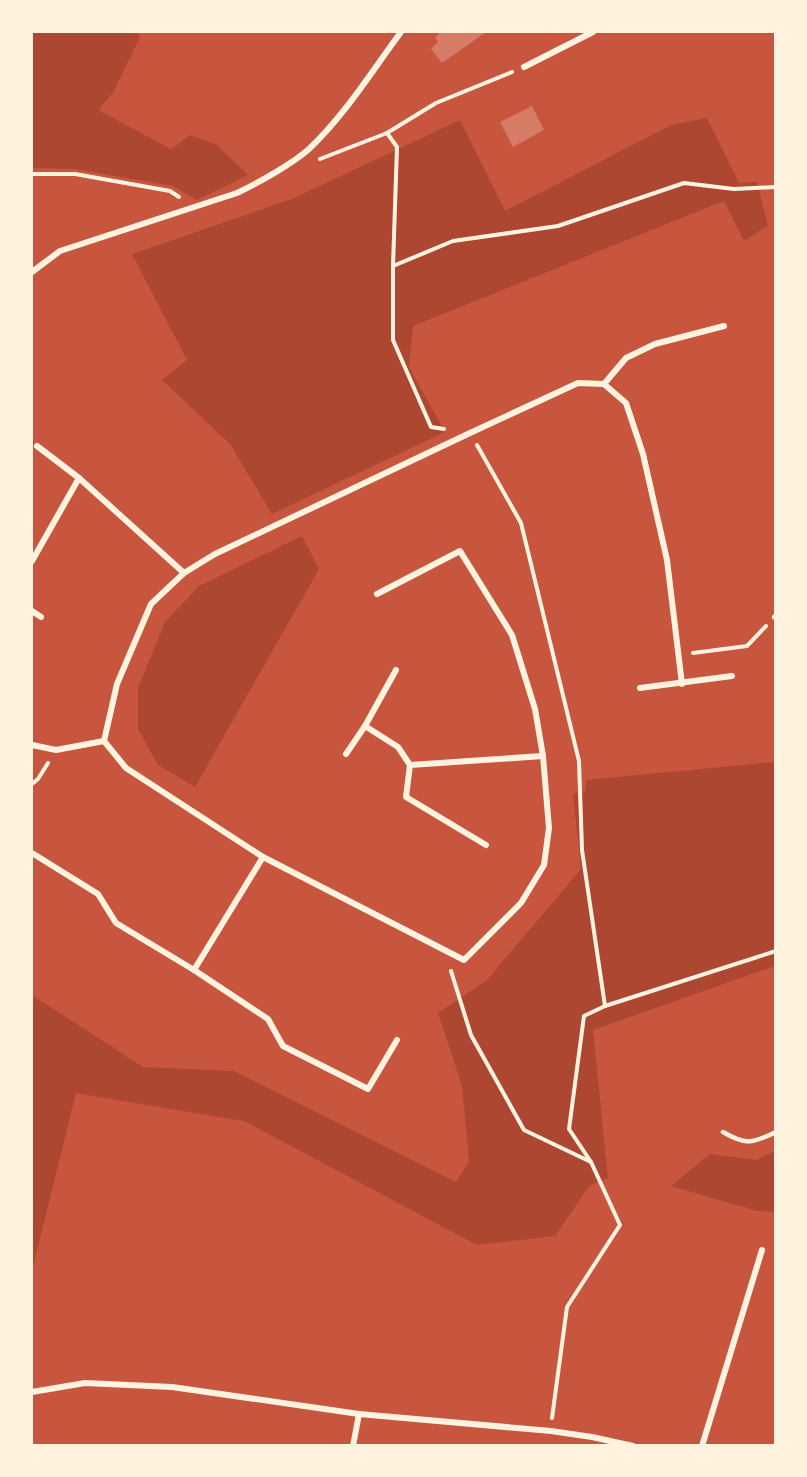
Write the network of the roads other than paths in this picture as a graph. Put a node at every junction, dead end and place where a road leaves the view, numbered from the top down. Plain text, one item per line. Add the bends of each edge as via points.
1 (401, 32) edge
2 (593, 32) edge
3 (524, 68) road end
4 (32, 272) edge
5 (724, 326) dead end
6 (604, 384) junction
7 (38, 446) dead end
8 (79, 478) junction
9 (32, 561) edge
10 (184, 573) junction
11 (377, 594) dead end
12 (32, 612) edge
13 (41, 617) dead end
14 (396, 670) dead end
15 (732, 676) dead end
16 (682, 684) junction
17 (640, 688) dead end
18 (365, 726) junction
19 (104, 741) junction
20 (32, 745) edge
21 (346, 754) dead end
22 (543, 756) junction
23 (410, 765) junction
24 (486, 845) dead end
25 (32, 853) edge
26 (263, 857) junction
27 (195, 970) junction
28 (397, 1040) dead end
29 (723, 1132) dead end
30 (776, 1132) edge
31 (762, 1250) dead end
32 (32, 1392) edge
33 (359, 1414) junction
34 (353, 1446) edge
35 (633, 1446) edge
36 (702, 1446) edge

1 - 4 street via 336,121 307,150 252,186 60,252
2 - 3 street
5 - 6 street via 655,344 626,358
6 - 10 street via 578,383
6 - 16 street via 626,403 643,454 667,560
7 - 8 street
8 - 9 street
8 - 10 street
10 - 19 street via 151,604 117,684
11 - 22 street via 460,551 512,635 536,709
12 - 13 street
14 - 18 street
15 - 16 street
16 - 17 street
18 - 21 street
18 - 23 street via 398,747
19 - 20 street via 56,750
19 - 26 street via 126,768
22 - 23 street
22 - 26 street via 549,828 544,866 521,903 464,960
23 - 24 street via 406,797
25 - 27 street via 98,894 116,923
26 - 27 street
27 - 28 street via 268,1019 284,1046 368,1089
29 - 30 lane via 740,1142
31 - 36 street
32 - 33 street via 85,1383 172,1387
33 - 34 street
33 - 35 street via 551,1431

